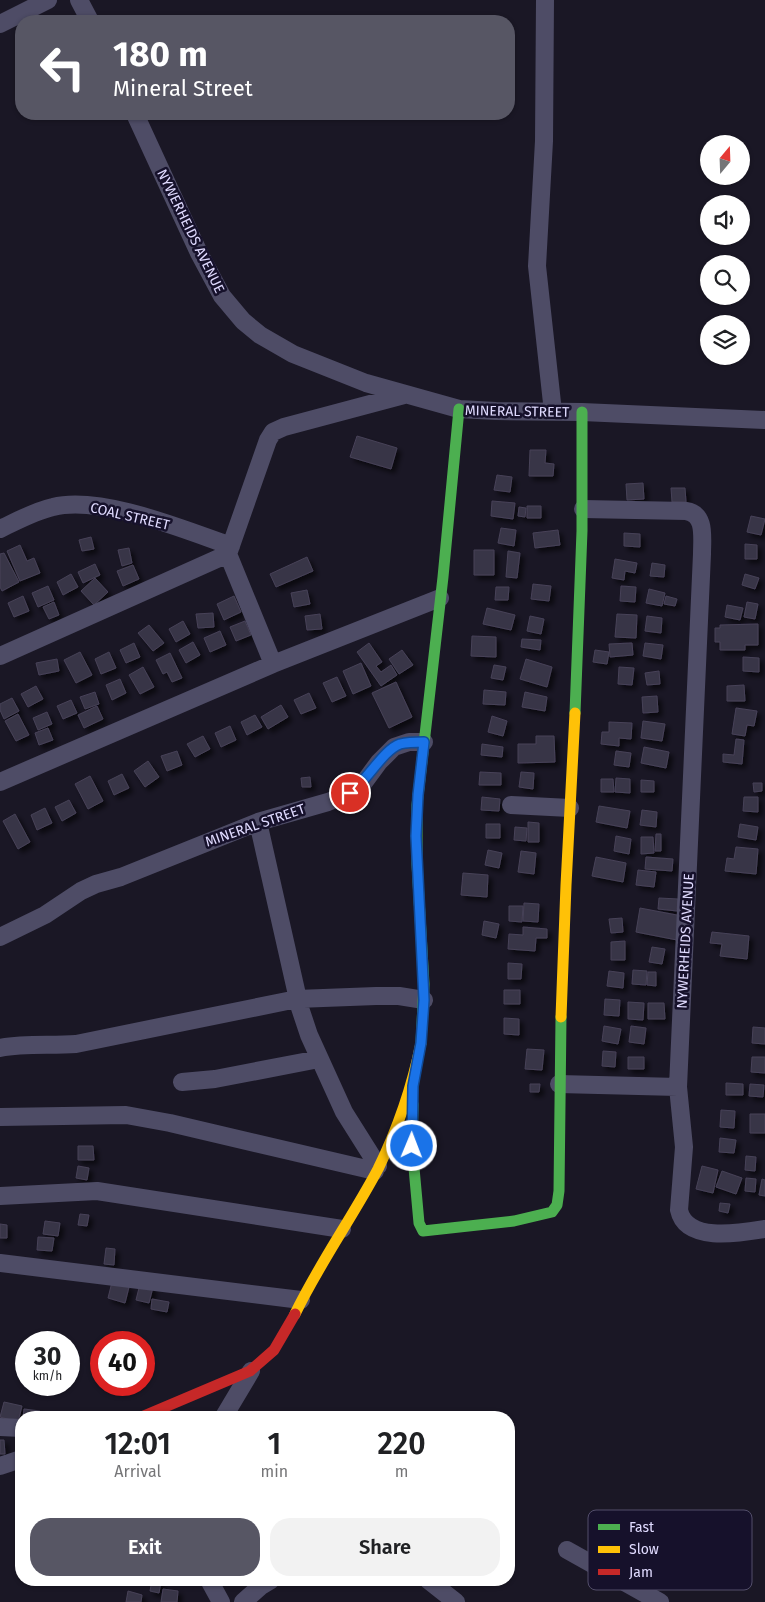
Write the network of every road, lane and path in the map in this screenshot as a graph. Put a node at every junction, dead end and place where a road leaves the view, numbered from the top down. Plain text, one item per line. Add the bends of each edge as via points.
1 (48, 0) edge
2 (80, 0) edge
3 (545, 0) edge
4 (18, 15) edge
5 (87, 15) edge
6 (15, 16) edge
7 (0, 24) edge
8 (138, 120) edge
9 (405, 395) junction
10 (459, 408) junction
11 (553, 412) junction
12 (582, 412) junction
13 (765, 420) edge
14 (583, 509) junction
15 (0, 529) edge
16 (229, 550) junction
17 (440, 598) junction
18 (0, 656) edge
19 (273, 664) junction
20 (424, 742) junction
21 (0, 782) edge
22 (511, 805) dead end
23 (570, 808) junction
24 (258, 822) junction
25 (0, 937) edge
26 (297, 999) junction
27 (424, 1000) junction
28 (0, 1048) edge
29 (319, 1059) junction
30 (182, 1082) dead end
31 (559, 1084) junction
32 (413, 1086) junction
33 (678, 1087) junction
34 (0, 1117) edge
35 (377, 1168) junction
36 (0, 1196) edge
37 (342, 1230) junction
38 (765, 1230) edge
39 (0, 1263) edge
40 (301, 1300) junction
41 (252, 1370) junction
42 (156, 1411) edge
43 (227, 1411) edge
44 (0, 1427) edge
45 (15, 1428) edge
46 (15, 1461) edge
47 (0, 1466) edge
48 (567, 1550) dead end
49 (588, 1562) edge
50 (212, 1586) edge
51 (261, 1586) edge
52 (436, 1586) edge
53 (639, 1590) edge
54 (221, 1602) edge
55 (243, 1602) edge
56 (456, 1602) edge
57 (660, 1602) edge

1 - 4 street
2 - 5 street
3 - 11 street via 544,141 537,266
6 - 7 street
8 - 9 street, NYWERHEIDS AVENUE via 210,276 243,321 293,354 366,384
9 - 10 street, NYWERHEIDS AVENUE
9 - 16 street via 273,432
10 - 11 street, MINERAL STREET
10 - 17 street, MINERAL STREET
11 - 12 street, MINERAL STREET
12 - 13 street, MINERAL STREET
12 - 14 street
14 - 23 street
14 - 33 street, NYWERHEIDS AVENUE via 686,511 695,513 701,524
15 - 16 street, COAL STREET via 54,506 86,505 142,516
16 - 18 street
16 - 19 street
17 - 19 street
17 - 20 street, MINERAL STREET
19 - 21 street
20 - 24 street, MINERAL STREET via 394,747 365,781 350,793
20 - 27 street via 416,836
22 - 23 street
23 - 31 street
24 - 25 street, MINERAL STREET via 96,884
24 - 26 street
26 - 27 street via 400,996
26 - 28 street via 76,1044
26 - 29 street
27 - 32 street
29 - 30 street via 215,1079
29 - 35 street via 344,1112
31 - 32 street via 558,1199 552,1212 434,1231 423,1231 419,1223 412,1146
31 - 33 street
32 - 35 street
33 - 38 street, NYWERHEIDS AVENUE via 684,1147 680,1210 684,1222 693,1229 714,1233
34 - 35 street via 126,1115
35 - 37 street
36 - 37 street via 97,1191
37 - 40 street
39 - 40 street
40 - 41 street via 284,1338
41 - 42 street
41 - 43 street
44 - 45 street
46 - 47 street
48 - 49 street
50 - 54 street
51 - 55 street
52 - 56 street
53 - 57 street

